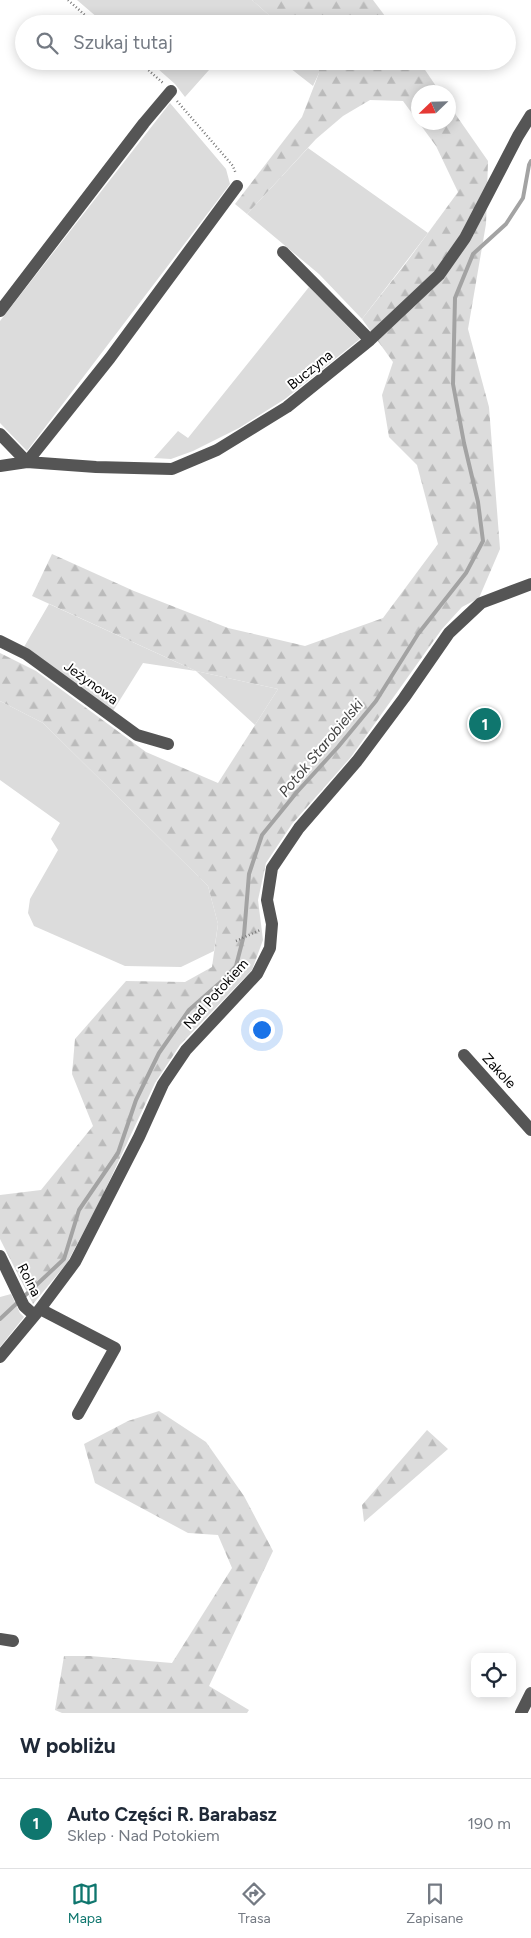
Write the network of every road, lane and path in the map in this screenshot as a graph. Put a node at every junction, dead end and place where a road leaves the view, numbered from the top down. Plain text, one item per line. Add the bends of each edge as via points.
1 (68, 0) edge
2 (85, 15) edge
3 (148, 70) edge
4 (171, 91) junction
5 (531, 116) edge
6 (237, 186) joint
7 (283, 252) dead end
8 (0, 311) edge
9 (370, 340) junction
10 (0, 434) edge
11 (27, 462) junction
12 (0, 466) edge
13 (531, 584) edge
14 (0, 641) edge
15 (168, 744) dead end
16 (252, 934) dead end
17 (236, 941) dead end
18 (464, 1055) dead end
19 (531, 1130) edge
20 (0, 1256) edge
21 (37, 1312) junction
22 (0, 1357) edge
23 (78, 1414) dead end
24 (531, 1693) edge
25 (521, 1713) edge

1 - 2 path
3 - 4 path
4 - 6 path via 234,166
4 - 8 street
5 - 9 street, Buczyna via 455,253 439,275
6 - 11 street via 110,358
7 - 9 street
9 - 11 street, Buczyna via 287,407 217,450 172,469
10 - 11 street
11 - 12 street, Buczyna
13 - 21 street, Nad Potokiem via 481,603 448,634 357,761 288,844 272,868 267,900 272,924 270,948 257,974 186,1050 163,1084 75,1262
14 - 15 street, Jeżynowa via 26,654 137,735
16 - 17 path
18 - 19 street, Zakole
20 - 21 street, Rolna via 24,1306
21 - 22 street, Nad Potokiem
21 - 23 street, Rolna via 115,1348
24 - 25 street

